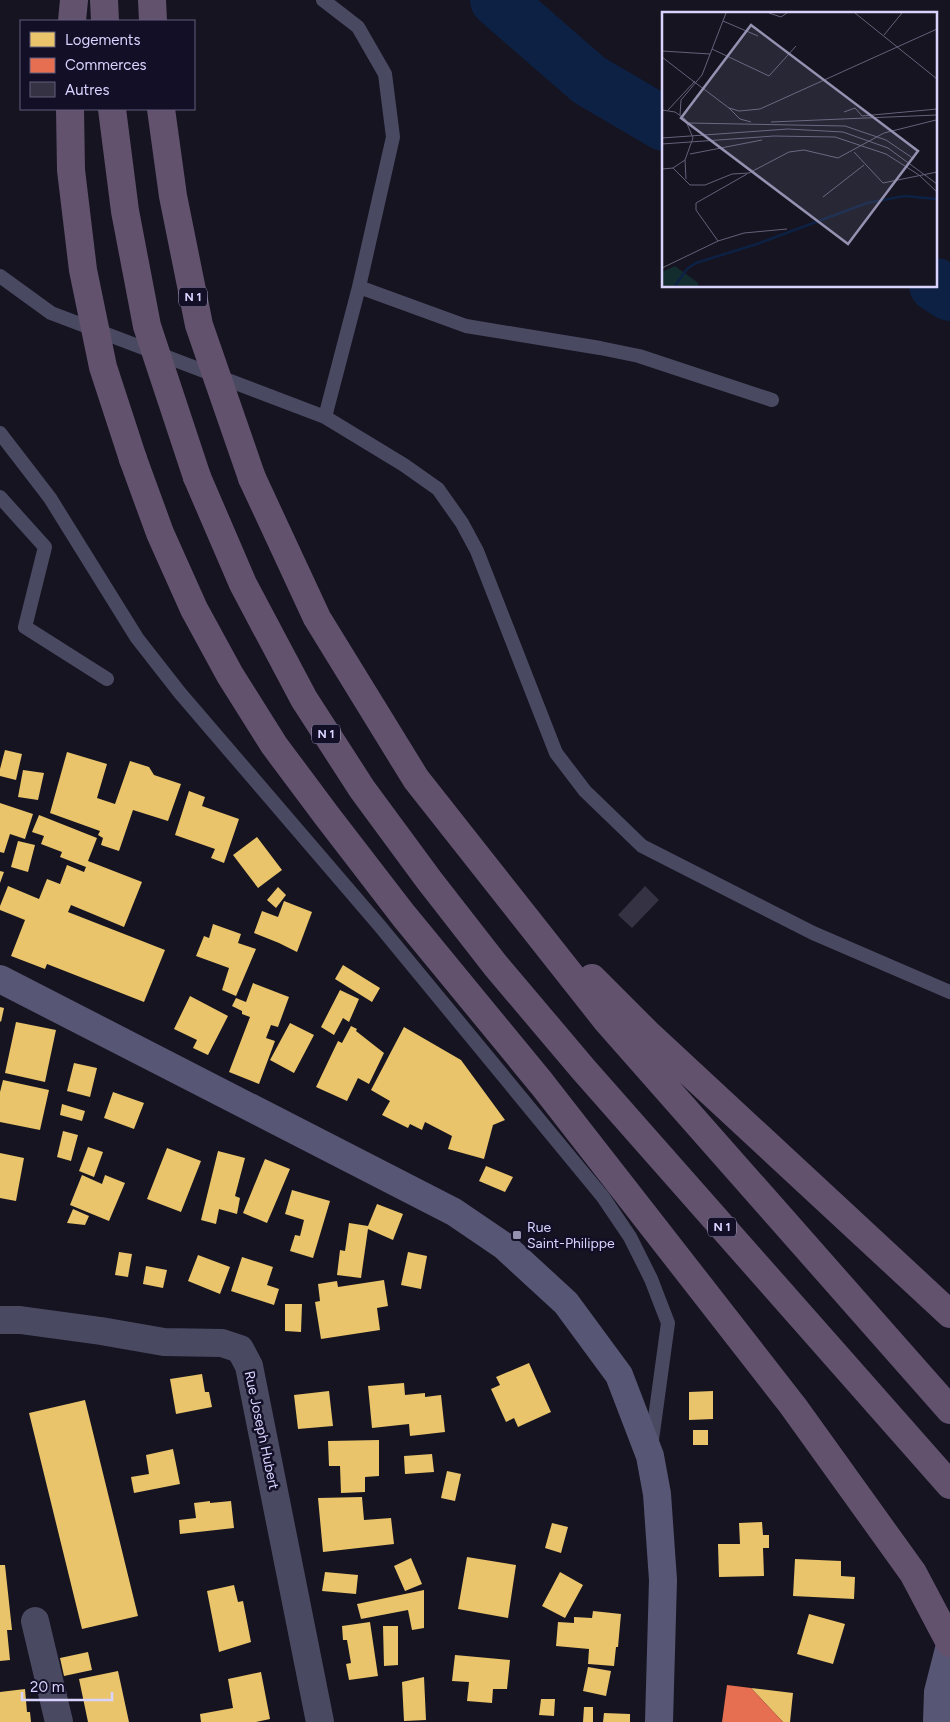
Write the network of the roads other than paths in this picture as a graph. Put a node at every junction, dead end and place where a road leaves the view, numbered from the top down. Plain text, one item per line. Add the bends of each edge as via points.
1 (74, 0) edge
2 (104, 0) edge
3 (152, 0) edge
4 (323, 0) edge
5 (72, 20) edge
6 (105, 20) edge
7 (153, 20) edge
8 (70, 110) edge
9 (112, 110) edge
10 (161, 110) edge
11 (0, 276) edge
12 (358, 287) junction
13 (772, 400) dead end
14 (325, 417) junction
15 (0, 433) edge
16 (0, 497) edge
17 (107, 679) dead end
18 (509, 895) junction
19 (0, 979) edge
20 (950, 992) edge
21 (950, 1314) edge
22 (0, 1320) edge
23 (950, 1410) edge
24 (650, 1456) junction
25 (950, 1485) edge
26 (35, 1621) dead end
27 (950, 1644) edge
28 (59, 1722) edge
29 (320, 1722) edge
30 (659, 1722) edge
31 (937, 1722) edge

1 - 5 highway
2 - 6 highway
3 - 7 highway
4 - 12 lane via 358,27 385,74 392,138
8 - 27 highway, bridge via 71,170 83,270 103,367 160,533 194,608 230,675 274,744 404,916 542,1084 793,1406 913,1573
9 - 25 highway, N 1, bridge via 124,211 147,326 197,477 243,584 304,699 362,789 496,966
10 - 18 highway, N 1, bridge via 172,196 199,325 252,478 317,618 411,770
11 - 14 lane via 51,313
12 - 13 lane via 466,326 639,356
12 - 14 lane
14 - 20 lane via 438,489 477,551 556,753 585,791 642,846 813,933
15 - 24 lane via 50,498 138,638 180,693 379,925 603,1197 630,1237 668,1323
16 - 17 lane via 45,547 25,627
18 - 21 highway via 647,1033
18 - 23 highway, N 1 via 607,1020
19 - 24 main road via 454,1212 504,1246 566,1303 619,1374
22 - 29 street, Rue Joseph Hubert via 102,1331 164,1342 222,1343 240,1349 249,1366
24 - 30 main road via 657,1494 663,1580
26 - 28 street
27 - 31 main road via 938,1692

